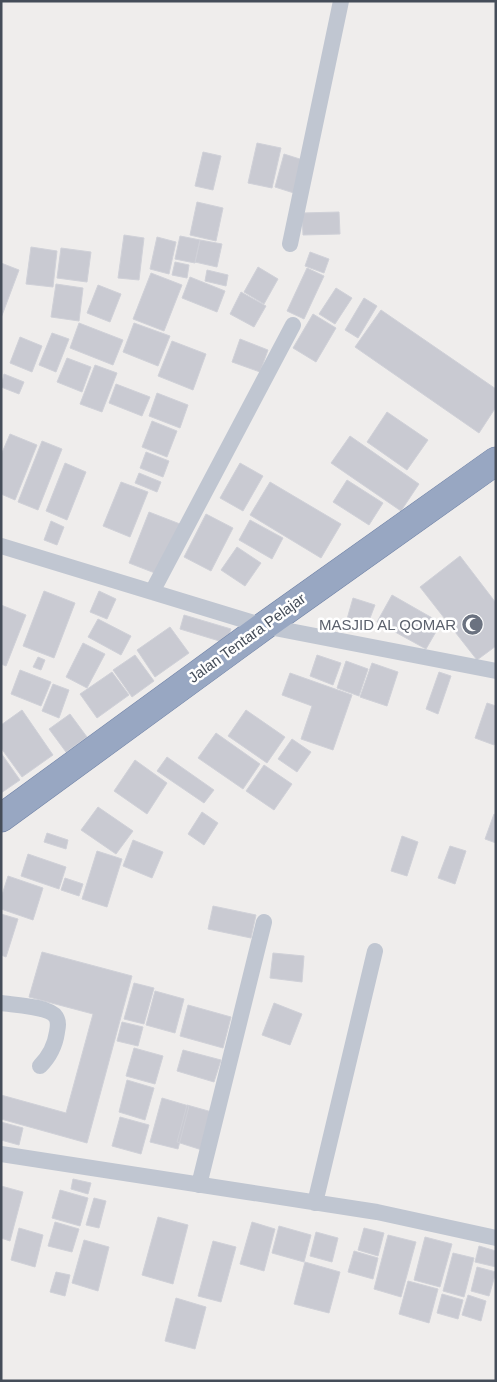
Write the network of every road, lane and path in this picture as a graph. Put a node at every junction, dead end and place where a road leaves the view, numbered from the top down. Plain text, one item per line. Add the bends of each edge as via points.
1 (341, 1) edge
2 (290, 244) dead end
3 (293, 325) dead end
4 (496, 461) edge
5 (1, 546) edge
6 (152, 592) junction
7 (264, 626) junction
8 (496, 671) edge
9 (1, 818) edge
10 (264, 922) dead end
11 (375, 951) dead end
12 (1, 1003) edge
13 (40, 1066) dead end
14 (1, 1154) edge
15 (199, 1185) junction
16 (315, 1203) junction
17 (496, 1238) edge

1 - 2 street
3 - 6 street
4 - 7 highway, Jalan Tentara Pelajar
5 - 6 street
6 - 7 street
7 - 8 street
7 - 9 highway, Jalan Tentara Pelajar
10 - 15 street
11 - 16 street
12 - 13 street via 49,1010 57,1018 55,1043 49,1057
14 - 15 street
15 - 16 street
16 - 17 street via 377,1212

